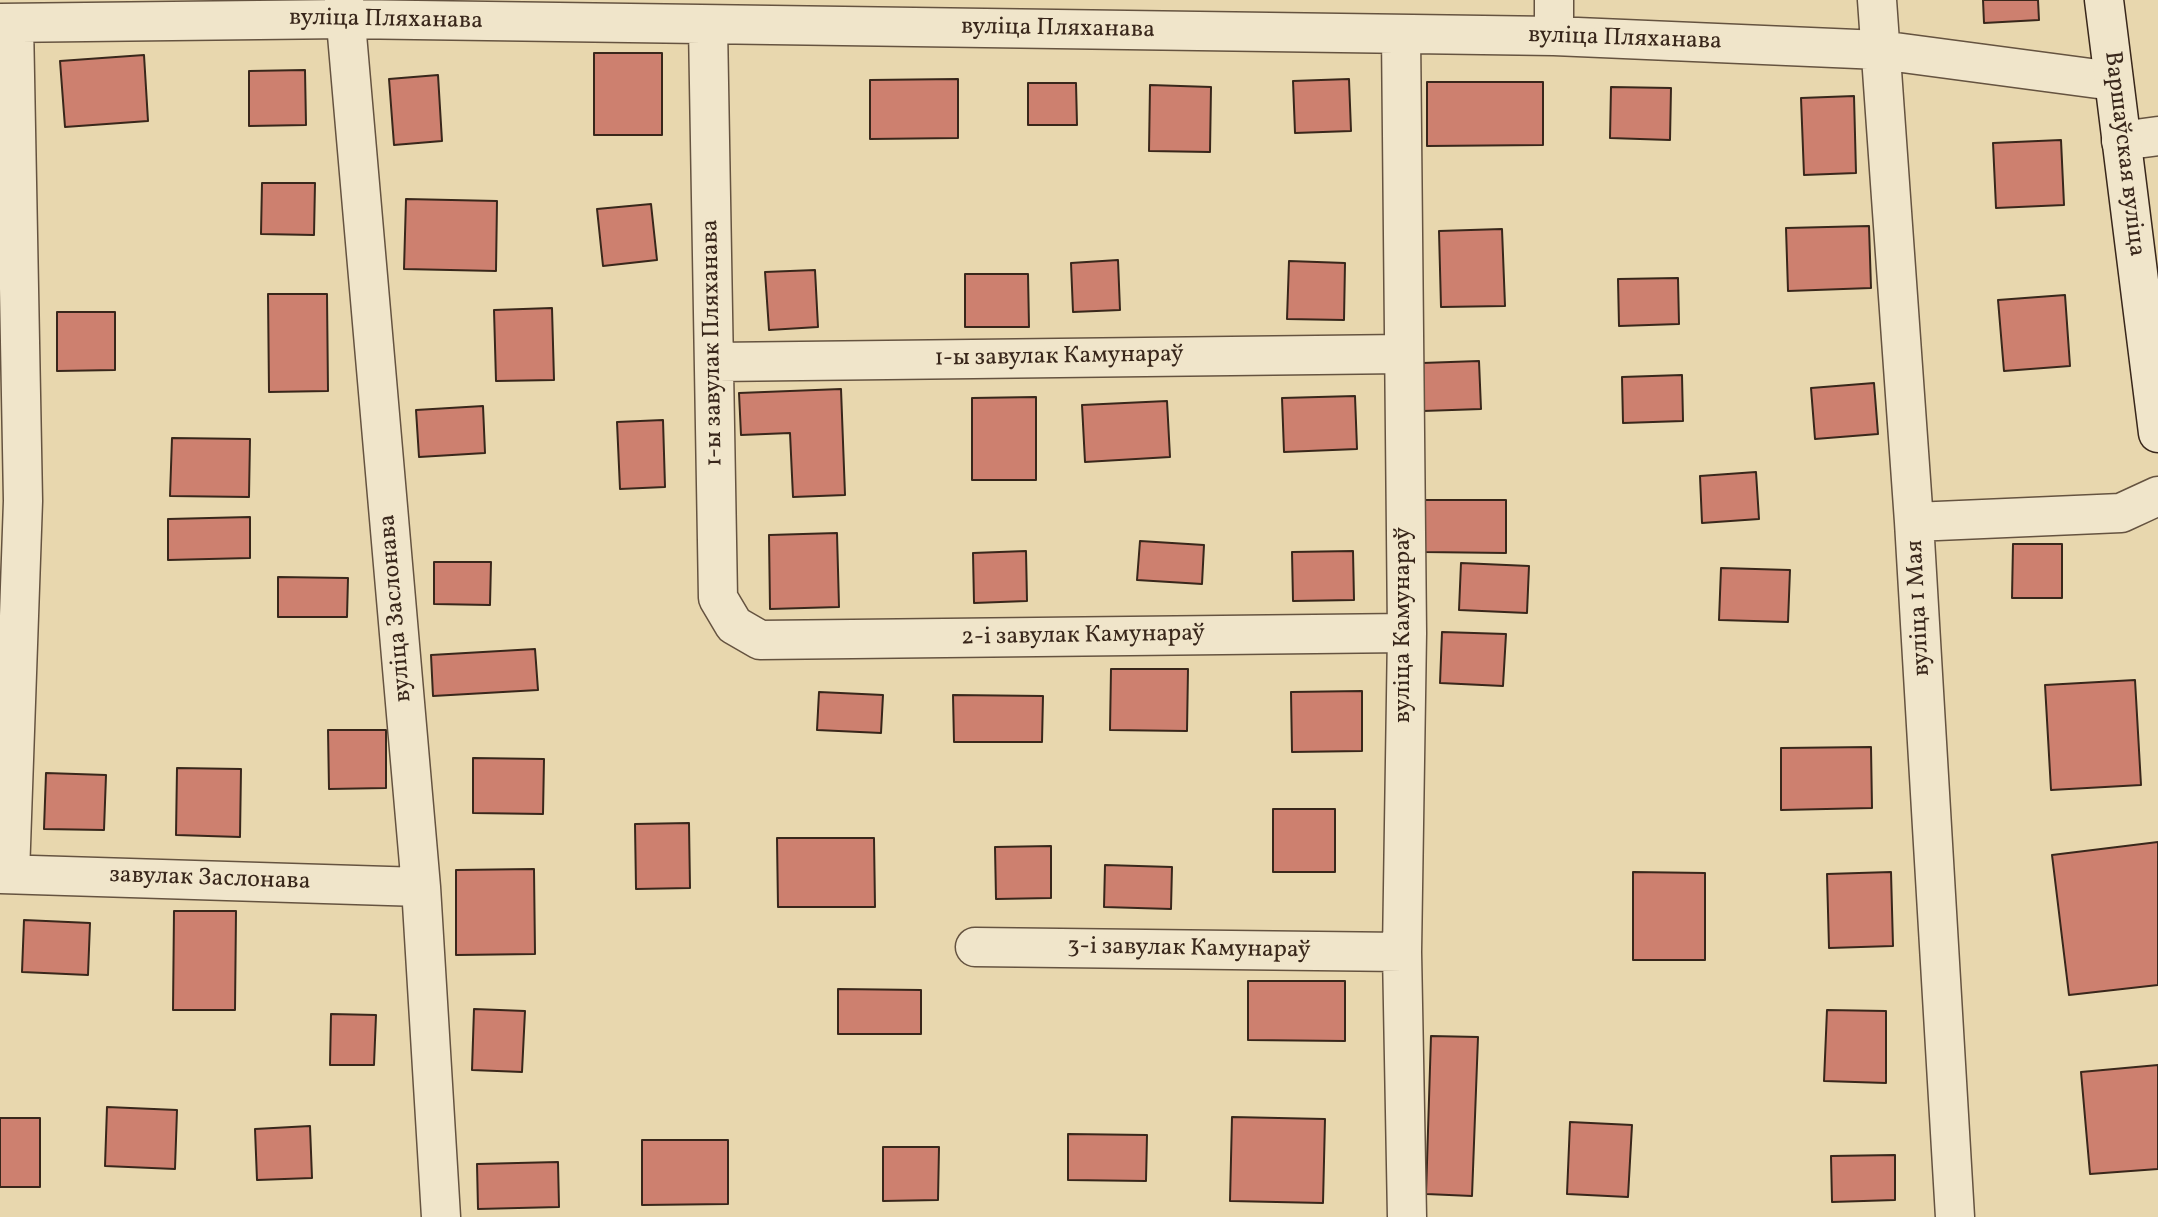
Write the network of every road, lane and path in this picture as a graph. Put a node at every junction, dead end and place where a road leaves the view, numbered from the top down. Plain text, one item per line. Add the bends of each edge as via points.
1 (1877, 0) edge
2 (2104, 0) edge
3 (345, 10) edge
4 (1554, 18) edge
5 (7, 23) edge
6 (708, 26) junction
7 (1401, 34) junction
8 (1880, 50) junction
9 (2113, 81) junction
10 (2139, 138) edge
11 (1403, 354) junction
12 (715, 362) junction
13 (2158, 433) edge
14 (2158, 496) edge
15 (1914, 522) junction
16 (1406, 633) junction
17 (760, 640) joint
18 (5, 874) edge
19 (421, 887) junction
20 (975, 947) dead end
21 (1402, 952) junction
22 (441, 1217) edge
23 (1406, 1217) edge
24 (1955, 1217) edge

1 - 8 street, вуліца 1 Мая
2 - 9 street, Варшаўская вуліца
3 - 5 street, вуліца Пляханава
3 - 6 street, вуліца Пляханава
3 - 19 street, вуліца Заслонава
4 - 7 street, вуліца Пляханава
4 - 8 street, вуліца Пляханава
5 - 18 street via 23,501
6 - 7 street, вуліца Пляханава
6 - 12 street, 1-ы завулак Пляханава
7 - 11 street, вуліца Камунараў
8 - 9 street, вуліца Пляханава
8 - 15 street, вуліца 1 Мая
9 - 10 street, Варшаўская вуліца
10 - 13 street, Варшаўская вуліца
11 - 12 street, 1-ы завулак Камунараў
11 - 16 street, вуліца Камунараў
12 - 17 street, 1-ы завулак Пляханава via 718,598 734,625
14 - 15 street via 2121,513
15 - 24 street, вуліца 1 Мая
16 - 17 street, 2-і завулак Камунараў
16 - 21 street, вуліца Камунараў
18 - 19 street, завулак Заслонава
19 - 22 street, вуліца Заслонава
20 - 21 street, 3-і завулак Камунараў
21 - 23 street, вуліца Камунараў

